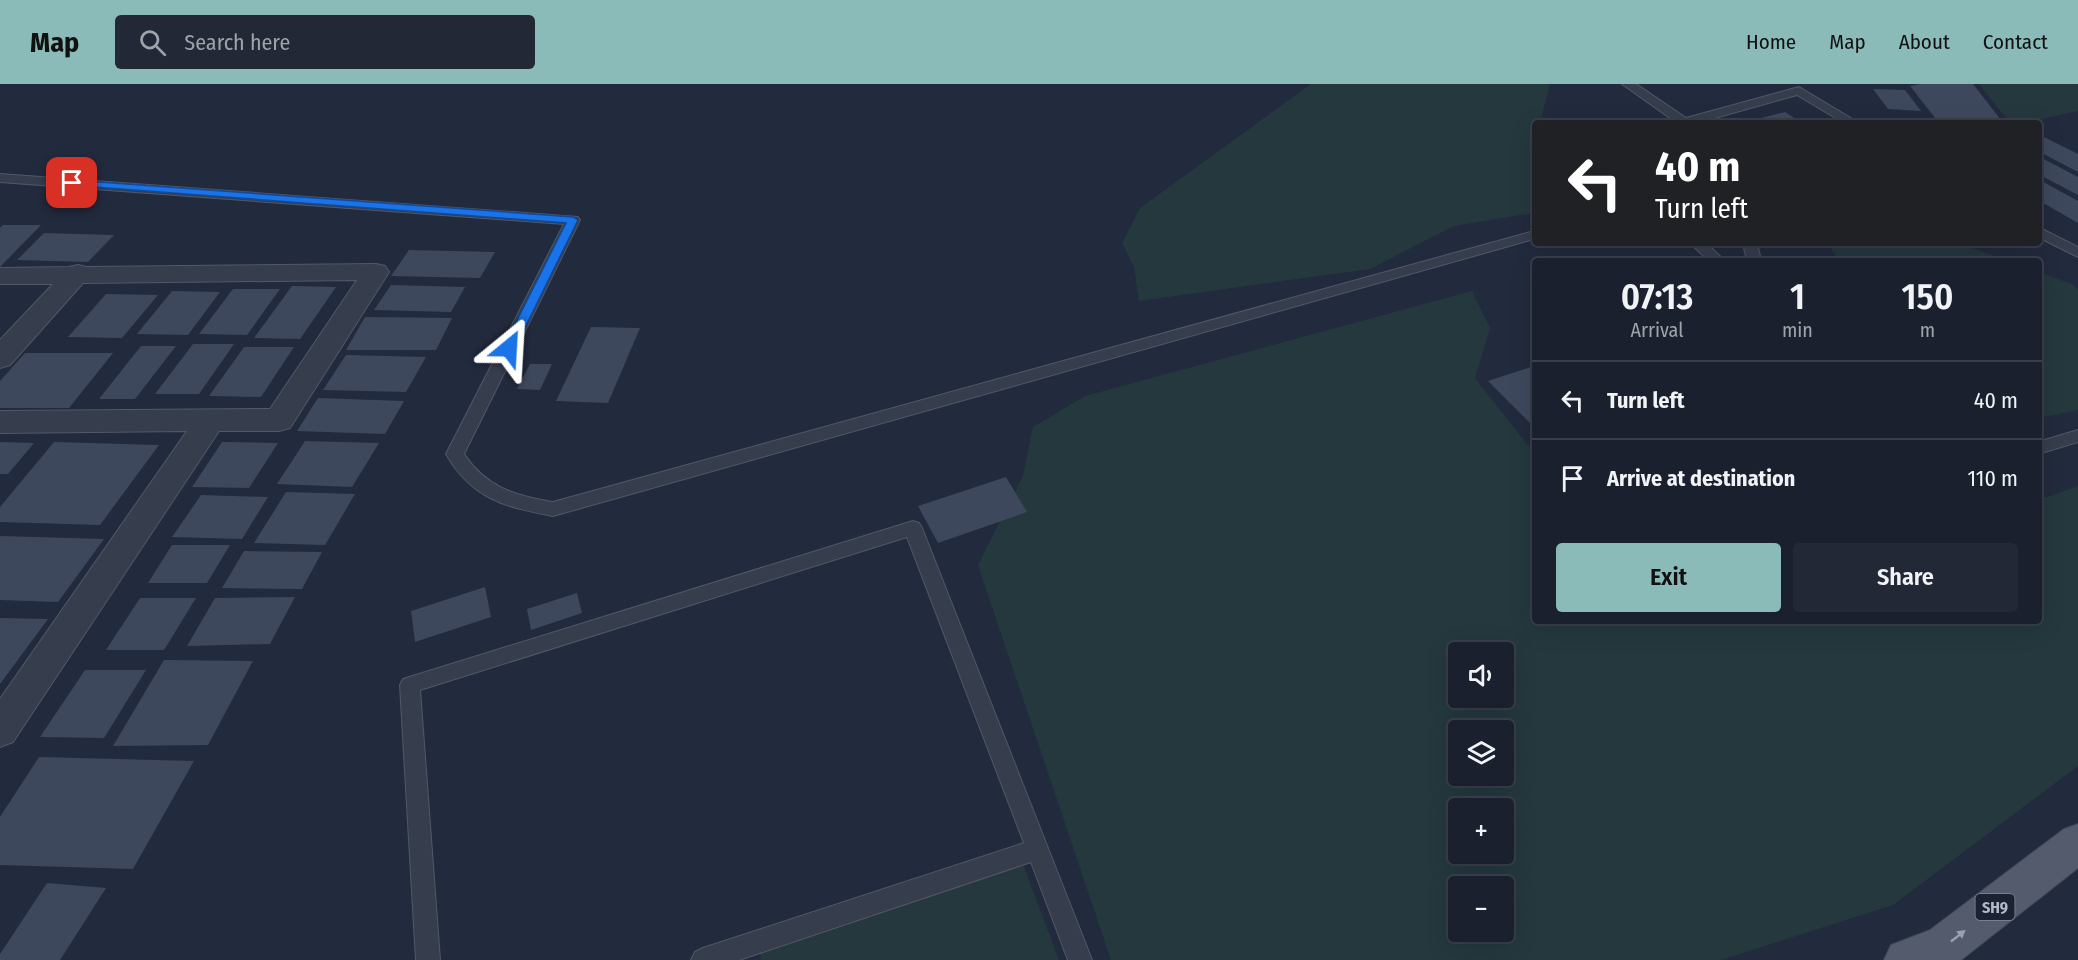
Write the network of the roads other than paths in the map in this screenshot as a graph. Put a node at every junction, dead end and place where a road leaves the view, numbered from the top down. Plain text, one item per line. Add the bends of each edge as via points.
1 (1628, 84) edge
2 (1797, 88) edge
3 (1680, 120) edge
4 (1694, 120) edge
5 (1848, 120) edge
6 (0, 178) edge
7 (2042, 233) edge
8 (1532, 236) edge
9 (1700, 246) edge
10 (2078, 253) edge
11 (1714, 258) edge
12 (78, 273) junction
13 (0, 276) edge
14 (0, 358) edge
15 (211, 420) junction
16 (0, 422) edge
17 (2078, 436) edge
18 (2042, 447) edge
19 (0, 730) edge
20 (2078, 843) edge
21 (1037, 849) junction
22 (737, 954) edge
23 (428, 960) edge
24 (703, 960) edge
25 (1080, 960) edge
26 (1906, 960) edge

1 - 3 lane
2 - 4 lane
2 - 5 lane
6 - 8 lane via 573,220 455,454 479,485 499,497 553,508
7 - 10 lane
9 - 11 lane
12 - 13 street
12 - 14 street
12 - 15 street via 376,272 279,420
15 - 16 street
15 - 19 street
17 - 18 lane
26 -> 20 main road, SH9 via 1943,947
21 - 22 lane
21 - 23 lane via 913,528 410,685
21 - 25 lane
22 - 24 lane

